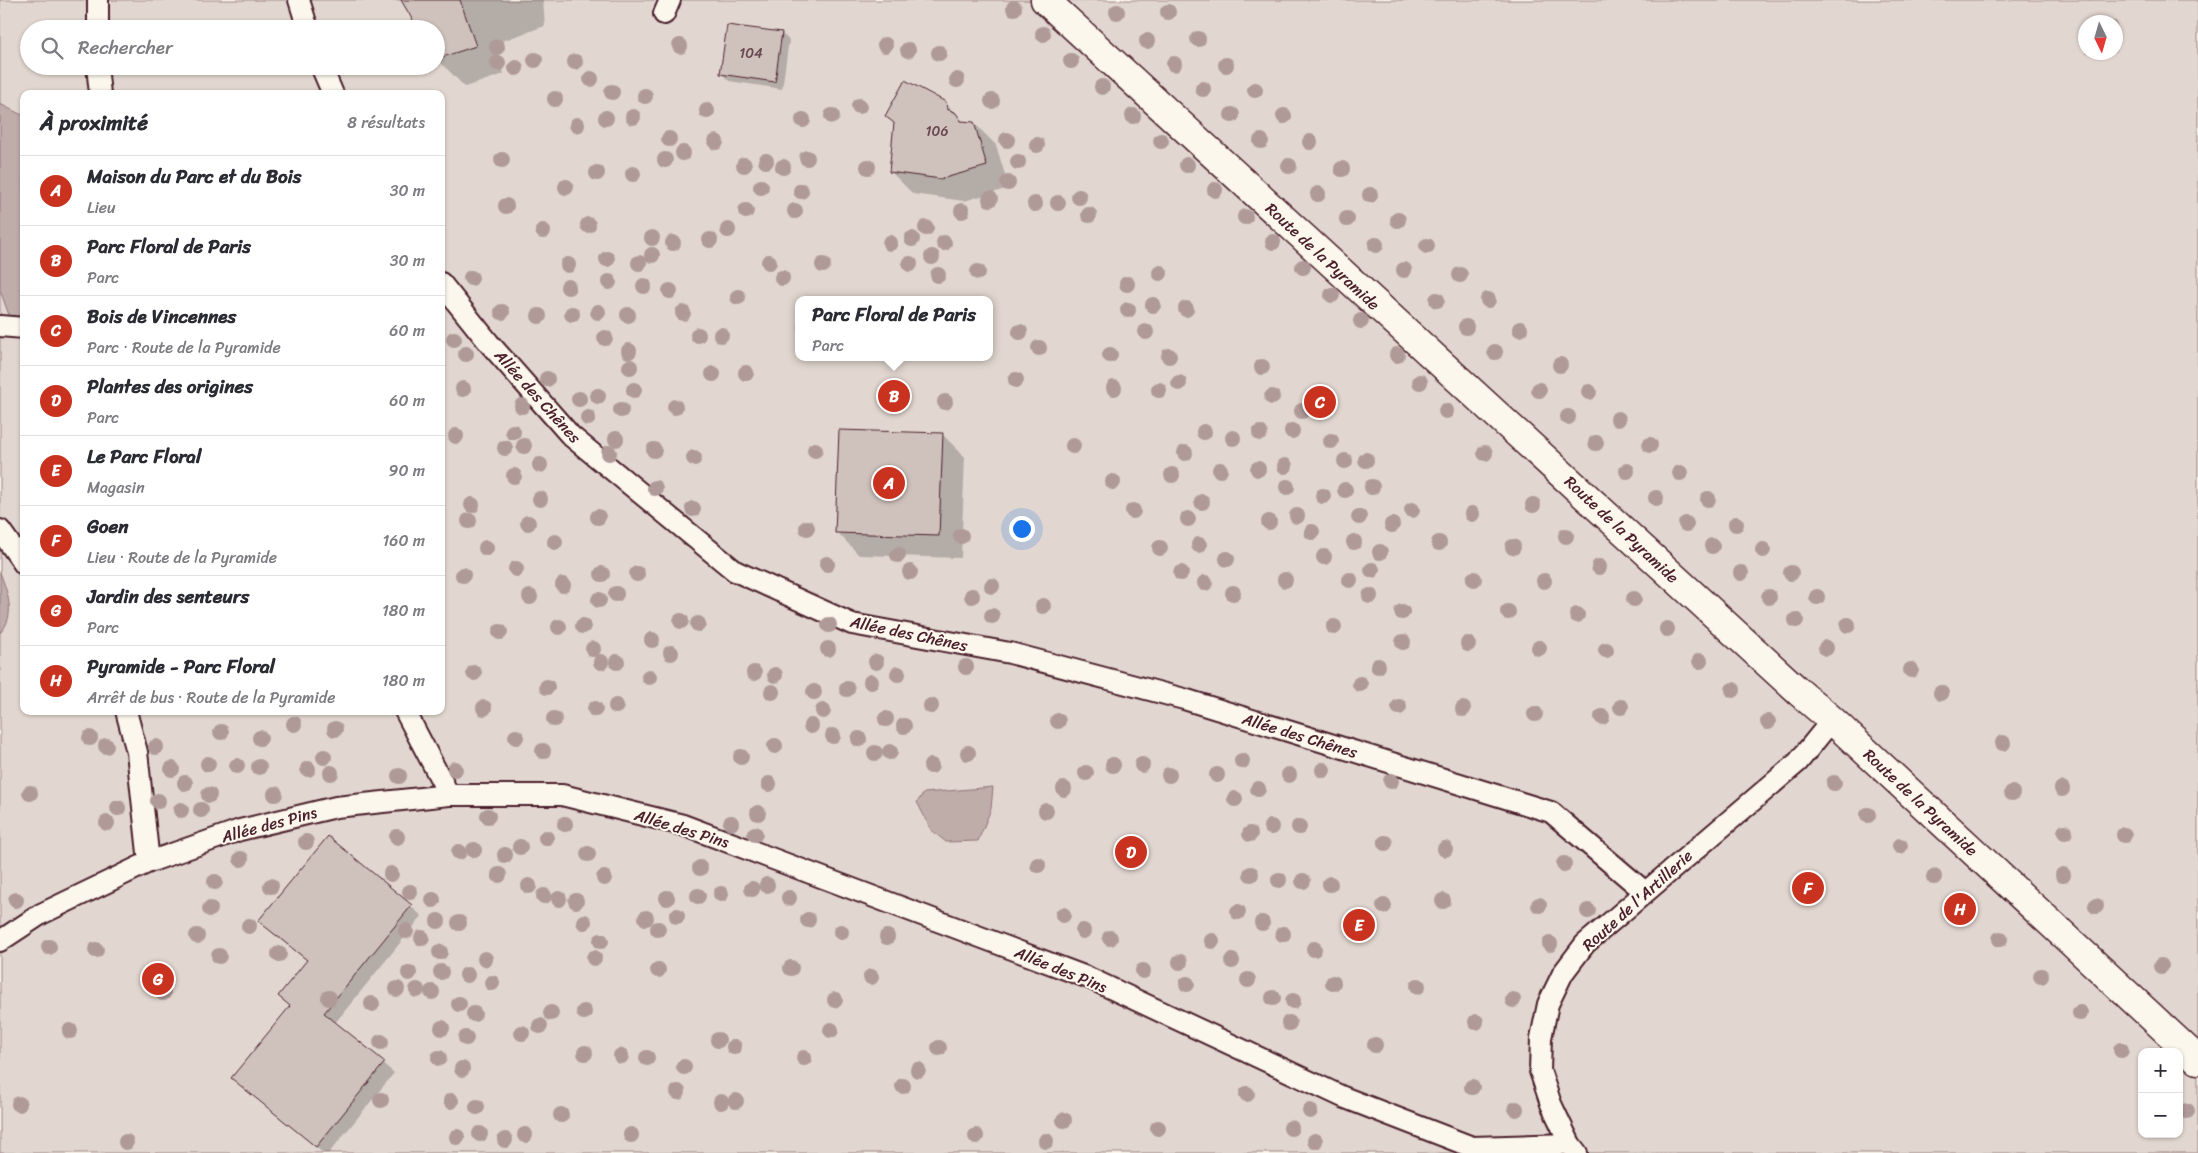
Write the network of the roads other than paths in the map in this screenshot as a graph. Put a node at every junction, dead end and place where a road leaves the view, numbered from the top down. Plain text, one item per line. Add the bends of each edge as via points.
1 (98, 0) edge
2 (299, 0) edge
3 (1045, 0) edge
4 (98, 20) edge
5 (305, 20) edge
6 (98, 75) edge
7 (325, 75) edge
8 (100, 90) edge
9 (331, 90) edge
10 (445, 288) edge
11 (0, 326) edge
12 (20, 328) edge
13 (0, 530) edge
14 (20, 558) edge
15 (127, 715) edge
16 (407, 715) edge
17 (1832, 720) junction
18 (449, 796) junction
19 (149, 862) junction
20 (1645, 892) junction
21 (0, 940) edge
22 (2198, 1060) edge
23 (1573, 1149) edge

1 - 4 lane
2 - 5 lane
3 - 17 street, Route de la Pyramide
6 - 8 lane
7 - 9 lane
10 - 20 lane, Allée des Chênes via 571,436 735,571 852,624 1010,653 1152,690 1551,812
11 - 12 lane
13 - 14 lane
15 - 19 lane via 137,752
16 - 18 lane
17 - 20 lane, Route de l'Artillerie via 1798,762
17 - 22 street, Route de la Pyramide
18 - 19 lane, Allée des Pins via 336,807 240,830
18 - 23 lane, Allée des Pins via 562,795 682,825 1089,978 1343,1096 1472,1147
19 - 21 lane, Allée des Pins via 40,914
20 - 23 lane, Route de l'Artillerie via 1585,944 1563,973 1548,1004 1541,1038 1540,1071 1551,1104

